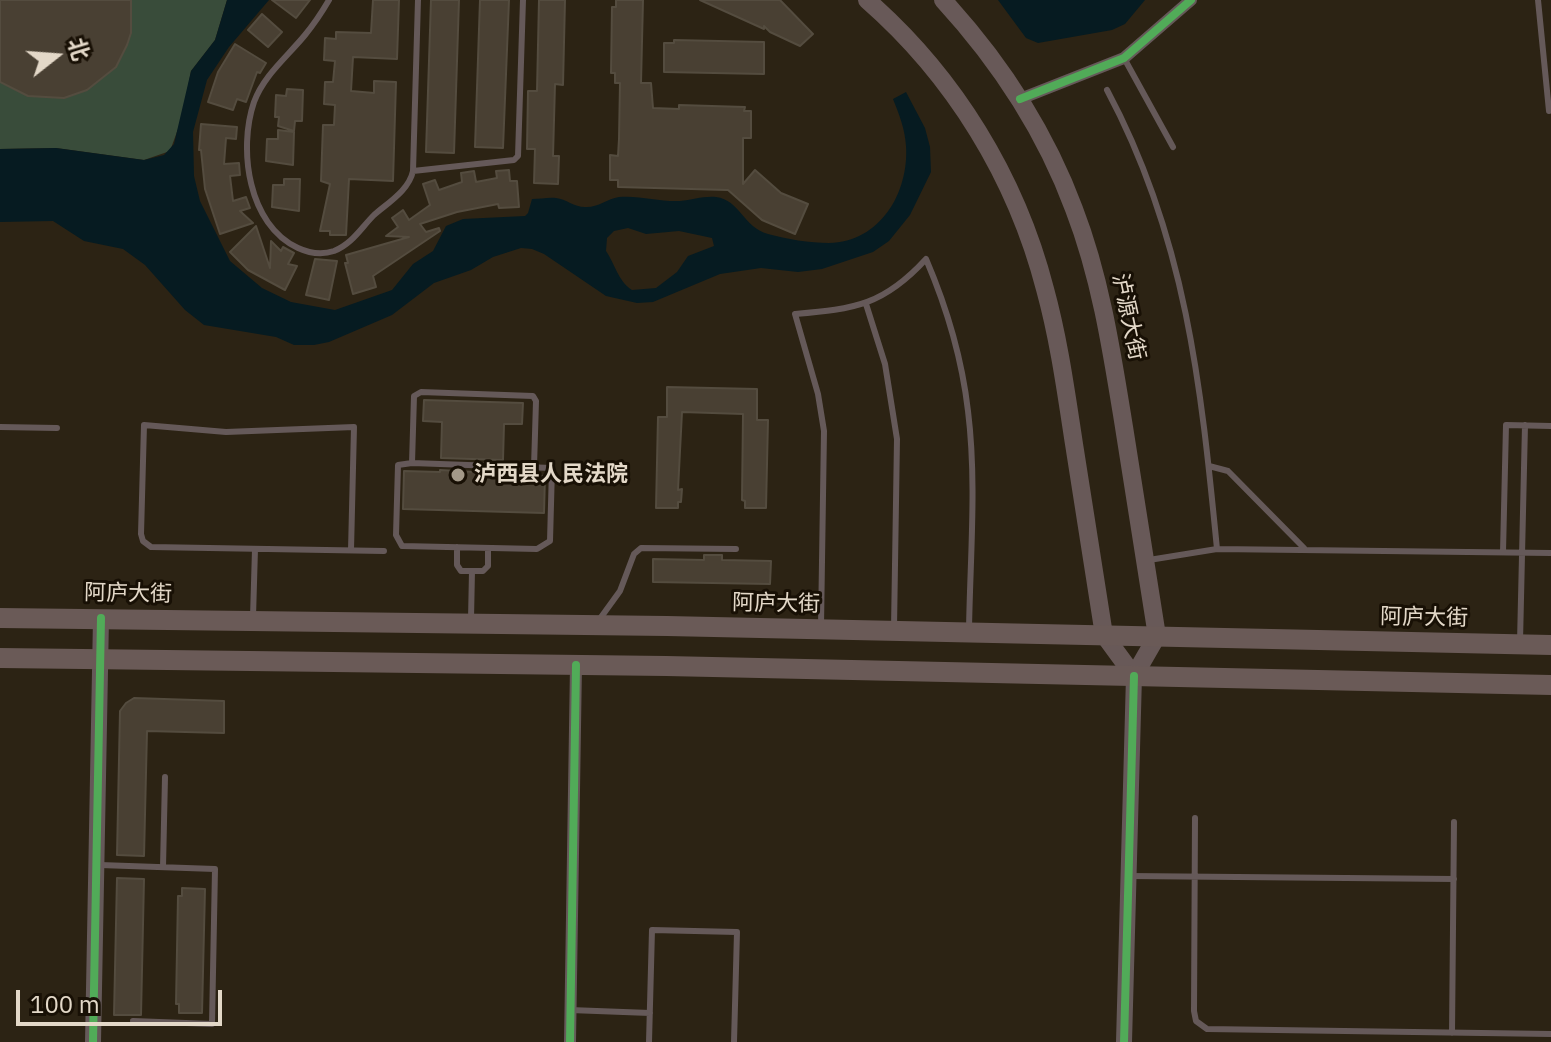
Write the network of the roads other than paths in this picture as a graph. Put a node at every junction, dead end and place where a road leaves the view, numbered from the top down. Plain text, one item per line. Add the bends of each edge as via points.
1 (329, 0) edge
2 (418, 0) edge
3 (523, 0) edge
4 (867, 0) edge
5 (943, 0) edge
6 (1191, 0) edge
7 (1538, 0) edge
8 (1124, 58) junction
9 (1107, 90) dead end
10 (1020, 99) junction
11 (1549, 111) dead end
12 (1173, 147) dead end
13 (413, 171) junction
14 (866, 304) junction
15 (1525, 425) junction
16 (1551, 426) edge
17 (0, 427) edge
18 (57, 428) dead end
19 (412, 463) junction
20 (1209, 466) junction
21 (534, 467) junction
22 (457, 547) junction
23 (488, 548) junction
24 (255, 549) junction
25 (736, 549) dead end
26 (1217, 549) junction
27 (1304, 549) junction
28 (351, 550) junction
29 (384, 551) dead end
30 (1503, 552) junction
31 (1522, 552) junction
32 (1551, 553) edge
33 (1145, 560) junction
34 (472, 571) junction
35 (0, 618) edge
36 (101, 618) junction
37 (253, 621) junction
38 (471, 624) junction
39 (596, 625) junction
40 (821, 629) junction
41 (894, 631) junction
42 (969, 632) junction
43 (1104, 635) junction
44 (1157, 636) junction
45 (1520, 644) junction
46 (1551, 645) edge
47 (0, 658) edge
48 (100, 658) junction
49 (576, 665) junction
50 (1134, 676) junction
51 (1551, 685) edge
52 (165, 777) dead end
53 (1195, 818) dead end
54 (1454, 822) dead end
55 (96, 865) junction
56 (163, 867) junction
57 (1129, 876) junction
58 (1195, 876) junction
59 (1454, 879) junction
60 (570, 1010) junction
61 (650, 1013) junction
62 (133, 1021) dead end
63 (1452, 1033) junction
64 (1551, 1034) edge
65 (93, 1042) edge
66 (570, 1042) edge
67 (649, 1042) edge
68 (734, 1042) edge
69 (1124, 1042) edge

1 - 13 lane via 254,102 247,154 258,201 285,240 312,252 332,252 351,242 410,184
2 - 13 lane
3 - 13 lane via 518,156
4 - 43 main road via 926,58 963,107 1025,226 1054,323
5 - 10 main road, 泸源大街 via 987,50
6 - 8 street
7 - 11 lane
8 - 10 street
8 - 12 lane
9 - 20 lane via 1146,172 1175,259
10 - 33 main road, 泸源大街 via 1060,175 1095,274
14 - 40 lane via 795,314 824,431
14 - 41 lane via 885,364 897,439
14 - 42 lane via 897,286 926,259 955,340 969,413
15 - 16 lane
15 - 30 lane via 1506,425
15 - 31 lane
17 - 18 lane
19 - 21 lane
19 - 21 lane via 414,396 421,392 533,396
19 - 22 lane via 398,465 398,542
20 - 26 lane
20 - 27 lane via 1228,471
21 - 23 lane via 552,468 550,541 537,549
22 - 23 lane
22 - 34 lane via 457,565 461,571
23 - 34 lane via 488,566
24 - 28 lane
24 - 28 lane via 147,545 141,534 144,425 226,432 354,427
24 - 37 lane
25 - 39 lane via 641,548
26 - 27 lane
26 - 33 lane
27 - 30 lane
28 - 29 lane
30 - 31 lane
31 - 32 lane
31 - 45 lane
33 - 44 main road, 泸源大街
34 - 38 lane
35 - 36 highway, 阿庐大街
36 - 37 highway, 阿庐大街
36 - 48 street
37 - 38 highway, 阿庐大街
38 - 39 highway, 阿庐大街
39 - 40 highway, 阿庐大街
40 - 41 highway, 阿庐大街
41 - 42 highway, 阿庐大街
42 - 43 highway, 阿庐大街
43 - 44 highway, 阿庐大街
43 - 50 main road
44 - 45 highway, 阿庐大街
44 - 50 main road
45 - 46 highway, 阿庐大街
47 - 48 highway
48 - 49 highway
48 - 55 street
49 - 50 highway
49 - 60 street
50 - 51 highway
50 - 57 street
52 - 56 lane
53 - 58 lane
54 - 59 lane
55 - 56 lane
55 - 65 street
56 - 62 lane via 215,869 212,1024
57 - 58 lane
57 - 69 street
58 - 59 lane
58 - 63 lane via 1194,1011 1207,1029
59 - 63 lane
60 - 61 lane
60 - 66 street
61 - 67 lane
61 - 68 lane via 652,930 737,932
63 - 64 lane

